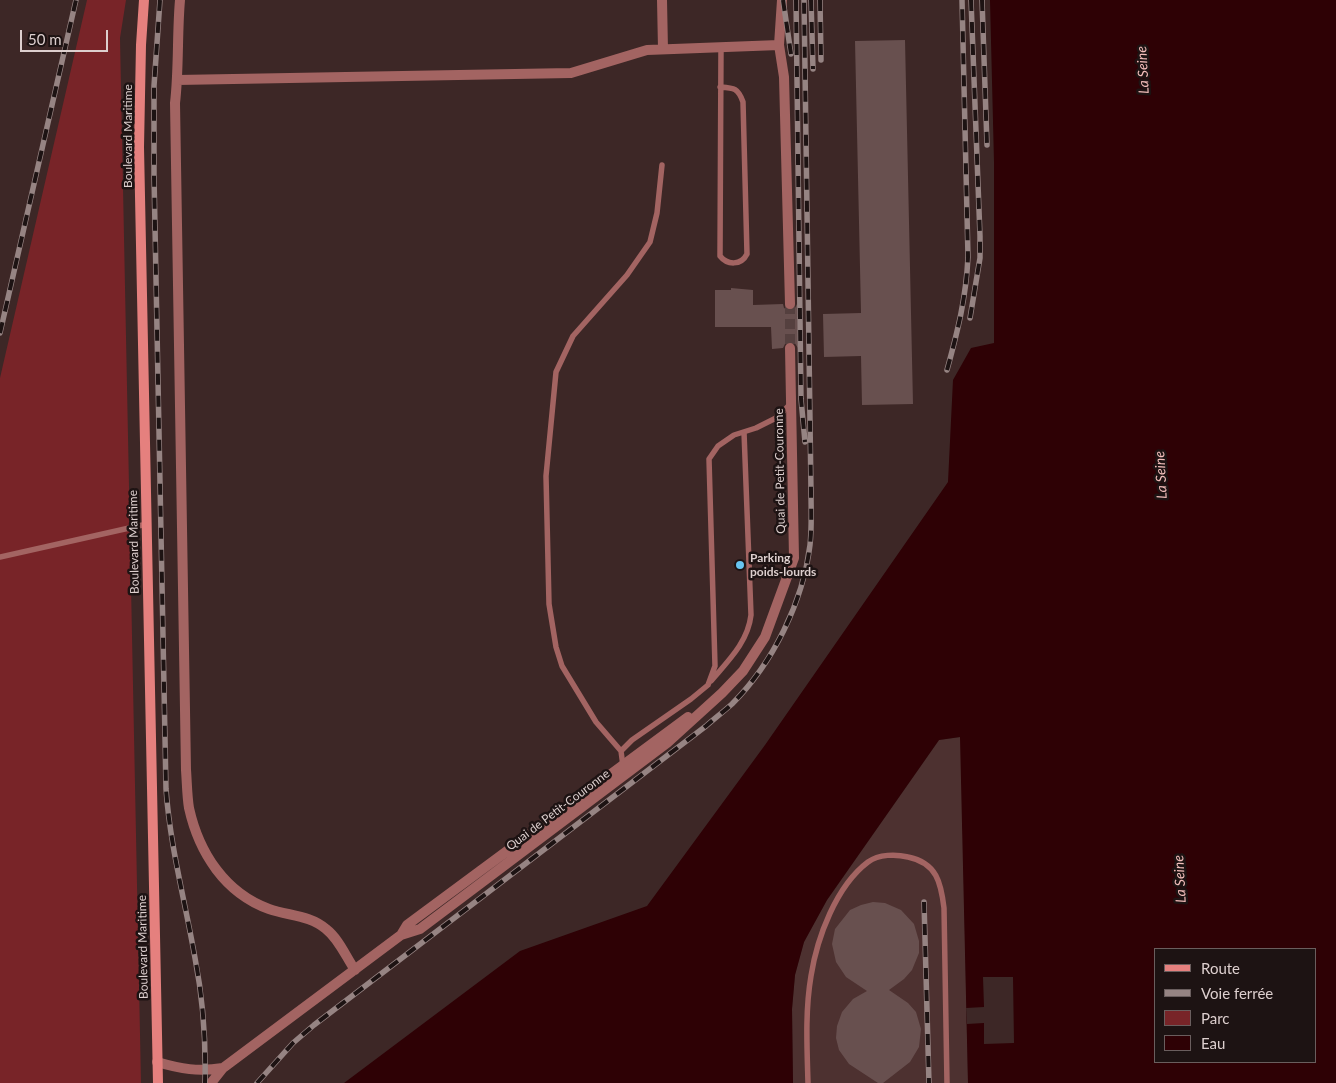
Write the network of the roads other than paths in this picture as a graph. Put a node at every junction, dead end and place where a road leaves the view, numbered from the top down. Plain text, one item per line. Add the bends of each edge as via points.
1 (144, 0) edge
2 (180, 0) edge
3 (662, 0) edge
4 (782, 0) edge
5 (779, 45) junction
6 (721, 47) junction
7 (663, 49) junction
8 (177, 80) junction
9 (720, 87) junction
10 (662, 165) dead end
11 (790, 304) tunnel mouth
12 (790, 348) tunnel mouth
13 (792, 402) junction
14 (744, 432) junction
15 (147, 524) junction
16 (0, 557) edge
17 (708, 684) junction
18 (621, 752) junction
19 (624, 769) junction
20 (355, 970) junction
21 (157, 1062) junction
22 (223, 1068) junction
23 (158, 1083) edge
24 (211, 1083) edge
25 (808, 1083) edge
26 (947, 1083) edge

1 - 15 street, Boulevard Maritime via 139,147
2 - 8 street
3 - 7 street
4 - 5 street
5 - 6 street
5 - 11 street via 784,77
6 - 7 street
6 - 9 lane
7 - 8 street via 647,50 571,73
8 - 20 street via 178,345 189,807 195,832 223,879 254,904 315,921 328,930
9 - 9 lane via 720,256 724,262 734,264 747,254 743,102 735,89
10 - 18 lane via 650,242 627,275 573,336 556,372 546,476 549,604 556,647 562,666 596,722
12 - 13 street, Quai de Petit-Couronne
13 - 14 lane via 778,418
13 - 19 street, Quai de Petit-Couronne via 794,558 765,637 743,670 722,693 667,742
14 - 17 lane via 751,616 742,642
14 - 17 lane via 718,446 709,459 715,666
15 - 16 lane
15 - 21 street, Boulevard Maritime
17 - 18 lane via 632,740
18 - 19 lane
19 - 20 street, Quai de Petit-Couronne via 569,818 420,929 401,935
20 - 22 street, Quai de Petit-Couronne
21 - 22 street via 183,1070
21 - 23 street, Boulevard Maritime
22 - 24 street, Quai de Petit-Couronne
25 - 26 lane via 809,992 815,955 823,932 844,886 857,872 878,857 899,855 923,861 941,884

